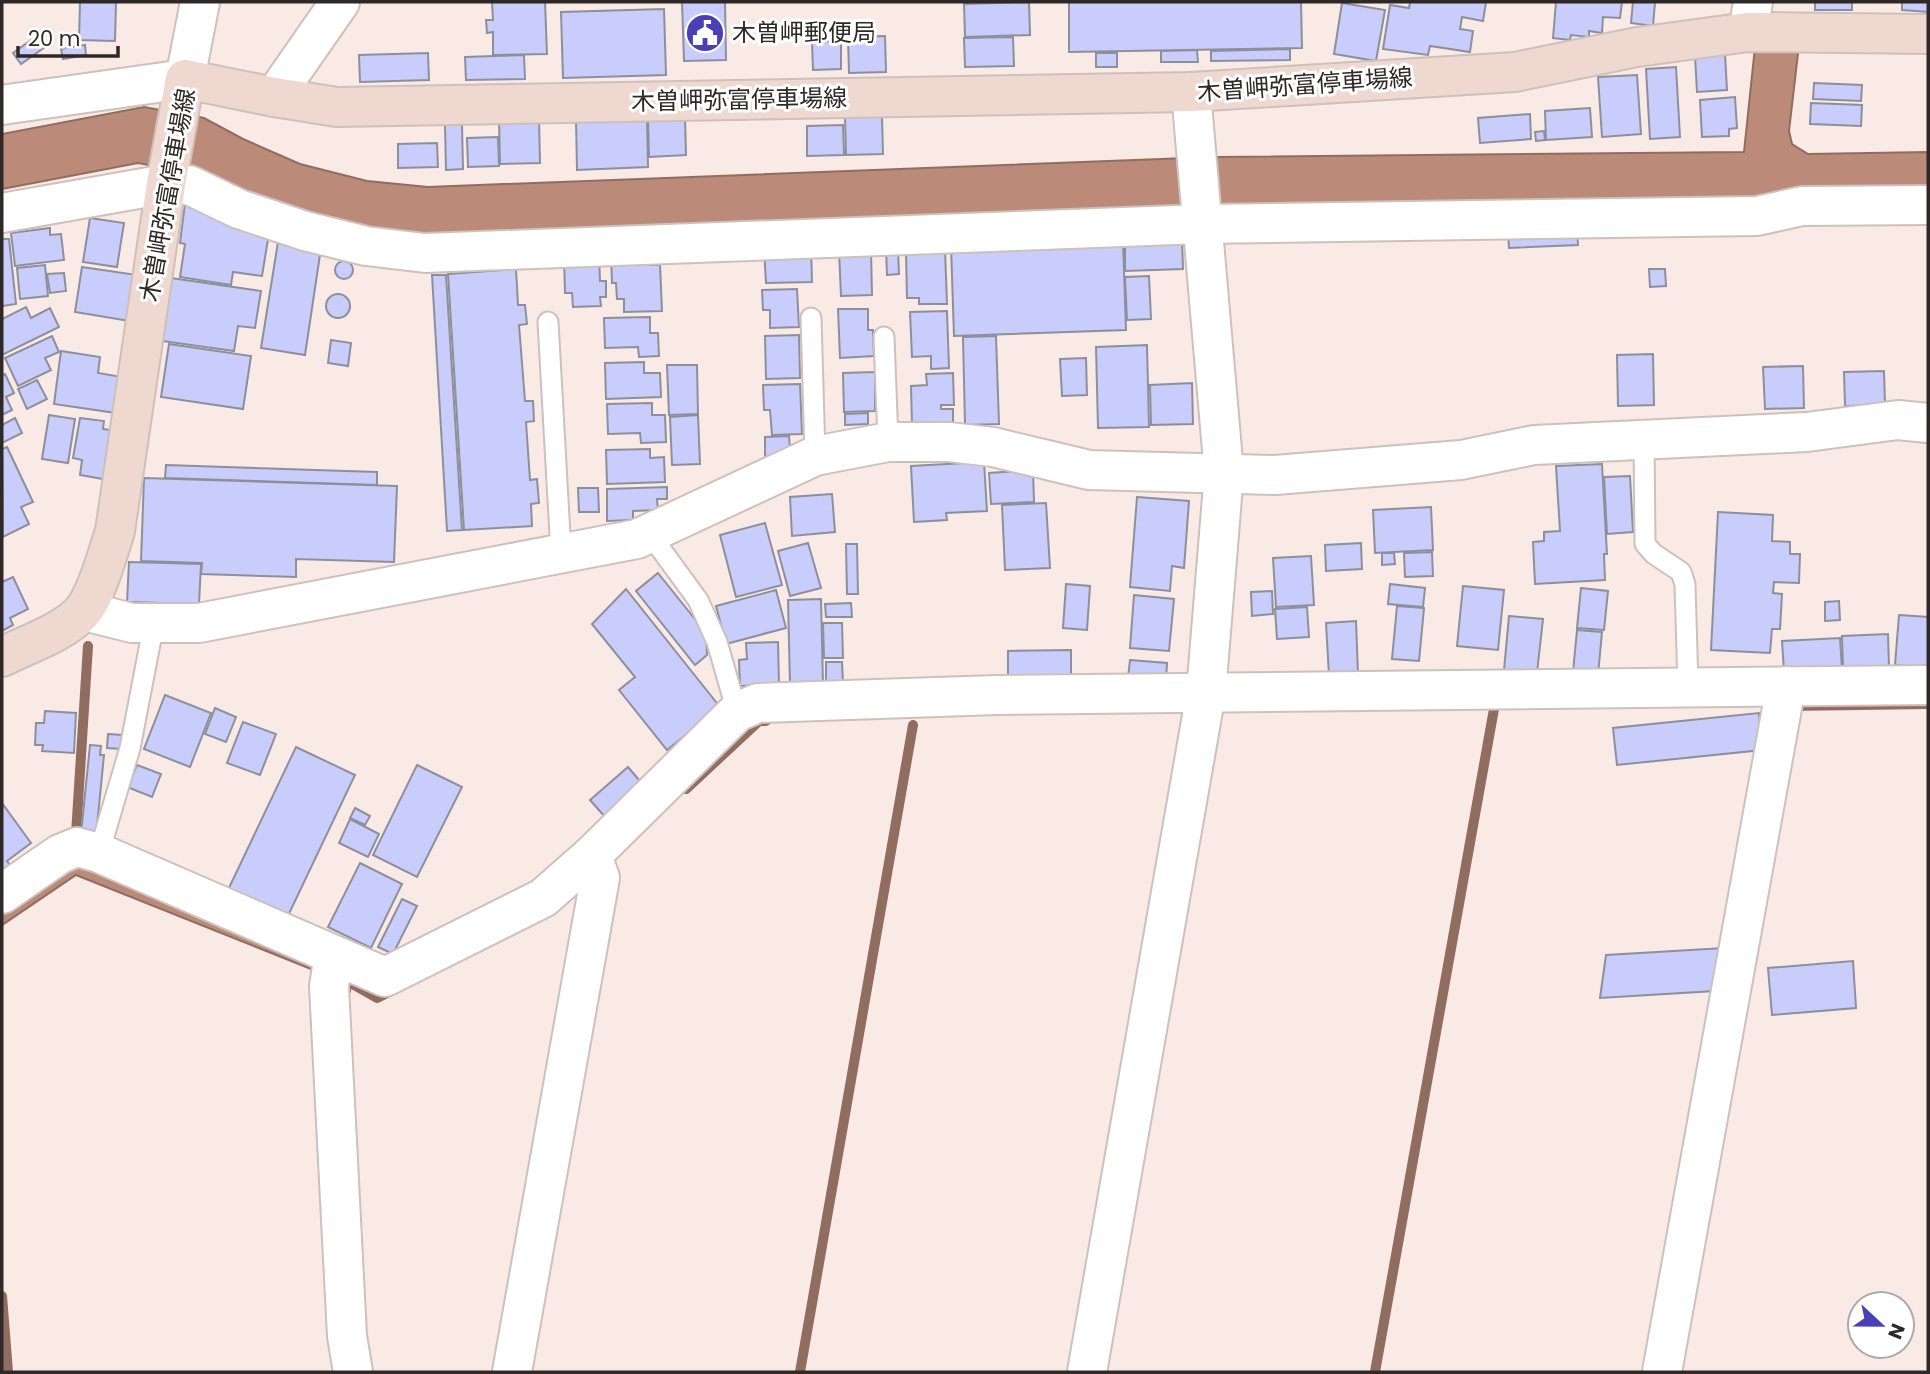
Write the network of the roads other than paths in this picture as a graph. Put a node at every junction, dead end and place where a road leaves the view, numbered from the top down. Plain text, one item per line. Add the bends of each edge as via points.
1 (200, 2) edge
2 (340, 2) edge
3 (1751, 17) edge
4 (1928, 34) edge
5 (184, 87) junction
6 (1191, 92) junction
7 (274, 97) junction
8 (2, 105) edge
9 (167, 180) junction
10 (1928, 205) edge
11 (2, 213) edge
12 (1203, 219) junction
13 (811, 318) dead end
14 (548, 322) dead end
15 (884, 337) dead end
16 (1928, 423) edge
17 (1644, 440) junction
18 (888, 442) junction
19 (815, 456) junction
20 (1224, 473) junction
21 (649, 533) junction
22 (561, 553) junction
23 (83, 611) junction
24 (154, 623) junction
25 (2, 657) edge
26 (1928, 685) edge
27 (1688, 686) junction
28 (1784, 699) junction
29 (1203, 706) junction
30 (737, 712) junction
31 (99, 853) junction
32 (592, 855) junction
33 (2, 894) edge
34 (334, 955) junction
35 (353, 1372) edge
36 (512, 1372) edge
37 (1087, 1372) edge
38 (1662, 1372) edge

1 - 5 street
2 - 7 street
3 - 4 main road, 木曽岬弥富停車場線
3 - 6 main road, 木曽岬弥富停車場線 via 1516,72
5 - 7 main road, 木曽岬弥富停車場線
5 - 8 street
5 - 9 main road, 木曽岬弥富停車場線
6 - 7 main road, 木曽岬弥富停車場線 via 337,107
6 - 12 street
9 - 11 street
9 - 12 street via 305,231 366,246 425,253
9 - 23 main road, 木曽岬弥富停車場線 via 115,531
10 - 12 street via 1802,206 1758,216
12 - 20 street
13 - 19 lane
14 - 22 lane
15 - 18 lane
16 - 17 street via 1898,420 1807,432
17 - 20 street via 1534,446 1461,460 1275,475
17 - 27 lane via 1645,544 1681,572 1685,584
18 - 19 street
18 - 20 street via 993,447 1089,470
19 - 21 street
20 - 29 street
21 - 22 street
21 - 30 lane via 698,600 717,642
22 - 24 street via 199,623
23 - 24 street via 132,623
23 - 25 main road, 木曽岬弥富停車場線 via 65,626
24 - 31 lane via 130,748
26 - 28 street
27 - 28 street
27 - 29 street
28 - 38 street
29 - 30 street via 997,695 758,703
29 - 37 street
30 - 32 street
31 - 33 street via 77,847 60,854
31 - 34 street
32 - 34 street via 543,898 385,977
32 - 36 street via 600,878
34 - 35 street via 329,986 347,1336

